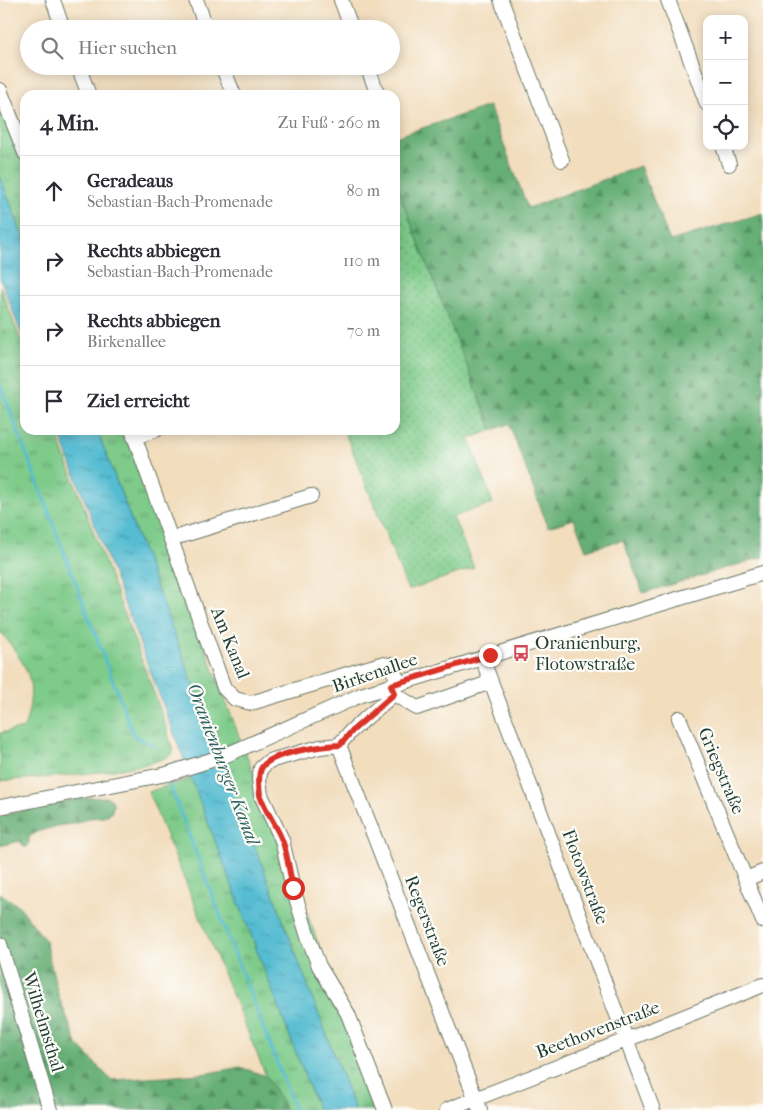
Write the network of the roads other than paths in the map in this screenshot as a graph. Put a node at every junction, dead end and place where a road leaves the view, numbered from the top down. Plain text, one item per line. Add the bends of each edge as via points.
1 (52, 0) edge
2 (196, 0) edge
3 (341, 0) edge
4 (501, 0) edge
5 (668, 0) edge
6 (60, 20) edge
7 (204, 20) edge
8 (349, 20) edge
9 (81, 75) edge
10 (226, 75) edge
11 (370, 75) edge
12 (0, 90) edge
13 (87, 90) edge
14 (232, 90) edge
15 (376, 90) edge
16 (703, 93) edge
17 (20, 140) edge
18 (725, 150) edge
19 (562, 160) dead end
20 (730, 164) dead end
21 (133, 435) edge
22 (311, 496) dead end
23 (171, 539) junction
24 (763, 573) edge
25 (482, 658) junction
26 (491, 682) junction
27 (394, 687) junction
28 (679, 718) dead end
29 (340, 745) junction
30 (0, 806) edge
31 (763, 872) edge
32 (746, 879) junction
33 (763, 921) edge
34 (0, 944) edge
35 (763, 985) edge
36 (626, 1040) junction
37 (477, 1104) edge
38 (50, 1110) edge
39 (385, 1110) edge
40 (447, 1110) edge
41 (654, 1110) edge

1 - 6 street
2 - 7 street
3 - 8 street
4 - 19 street
5 - 16 street
9 - 13 street
10 - 14 street
11 - 15 street
12 - 17 street
18 - 20 street
21 - 23 street, Am Kanal
22 - 23 street
23 - 27 street, Am Kanal via 224,688 235,699 251,702 381,664 390,665
24 - 25 street, Birkenallee
25 - 26 street, Flotowstraße
25 - 27 street, Birkenallee
26 - 27 street via 417,708
26 - 36 street, Flotowstraße
27 - 29 street
27 - 30 street, Birkenallee via 334,706 224,756 176,771
28 - 32 street, Griegstraße
29 - 37 street, Regerstraße
29 - 39 street via 269,760 261,768 260,795 282,840 293,888 319,966 348,1014
31 - 32 street
32 - 33 street, Griegstraße
34 - 38 street, Wilhelmsthal
35 - 36 street, Beethovenstraße
36 - 37 street, Beethovenstraße
36 - 41 street, Flotowstraße
37 - 40 street, Beethovenstraße

